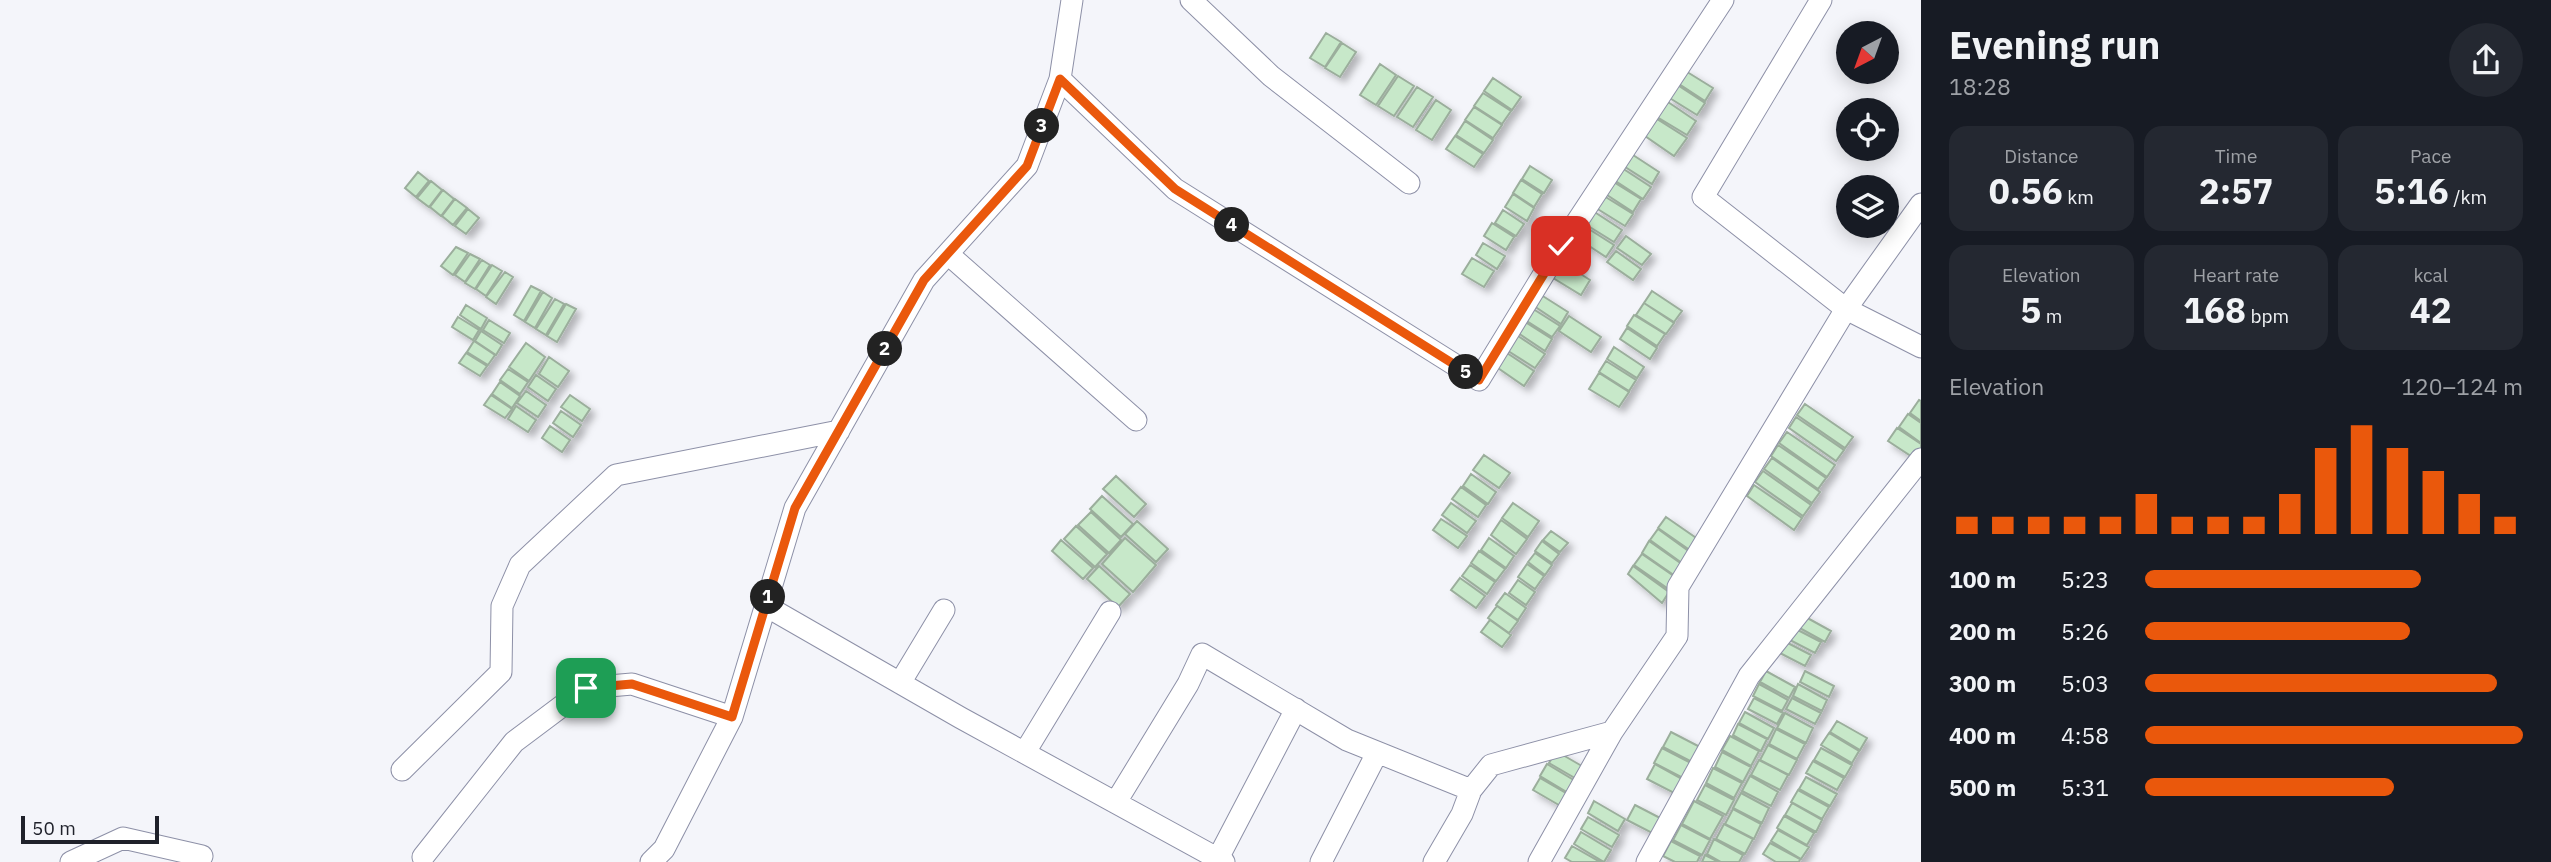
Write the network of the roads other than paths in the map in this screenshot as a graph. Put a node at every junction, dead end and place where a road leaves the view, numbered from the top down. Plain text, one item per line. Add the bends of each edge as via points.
1 (1072, 0) edge
2 (1191, 0) edge
3 (1723, 0) edge
4 (1821, 0) edge
5 (1060, 79) junction
6 (1409, 183) dead end
7 (1921, 204) edge
8 (948, 254) junction
9 (1846, 309) junction
10 (1921, 347) edge
11 (1136, 420) dead end
12 (839, 431) junction
13 (1921, 459) edge
14 (766, 606) junction
15 (944, 610) dead end
16 (1110, 612) dead end
17 (900, 683) junction
18 (1296, 709) junction
19 (732, 717) junction
20 (1612, 732) junction
21 (1025, 752) junction
22 (1377, 753) junction
23 (402, 770) dead end
24 (1471, 790) junction
25 (1116, 802) junction
26 (202, 856) dead end
27 (423, 857) dead end
28 (1219, 861) edge
29 (71, 862) edge
30 (651, 862) edge
31 (1321, 862) edge
32 (1434, 862) edge
33 (1539, 862) edge
34 (1647, 862) edge

1 - 5 street
2 - 6 street via 1271,76
3 - 5 street via 1479,380 1175,189
4 - 9 street via 1703,197
5 - 8 street via 1027,166
7 - 9 street
8 - 11 street
8 - 12 street via 924,280
9 - 10 street
9 - 20 street via 1678,587 1677,636
12 - 14 street via 795,508
12 - 23 street via 616,475 520,565 502,606 502,673
13 - 34 street via 1749,676
14 - 17 street
14 - 19 street
15 - 17 street
16 - 21 street
17 - 21 street
18 - 22 street
18 - 25 street via 1202,654
18 - 28 street
19 - 27 street via 632,684 586,688 514,742
19 - 30 street via 664,849
20 - 24 street via 1491,765
20 - 33 street
21 - 25 street
22 - 24 street
22 - 31 street
24 - 32 street
25 - 28 street
26 - 29 street via 123,838

